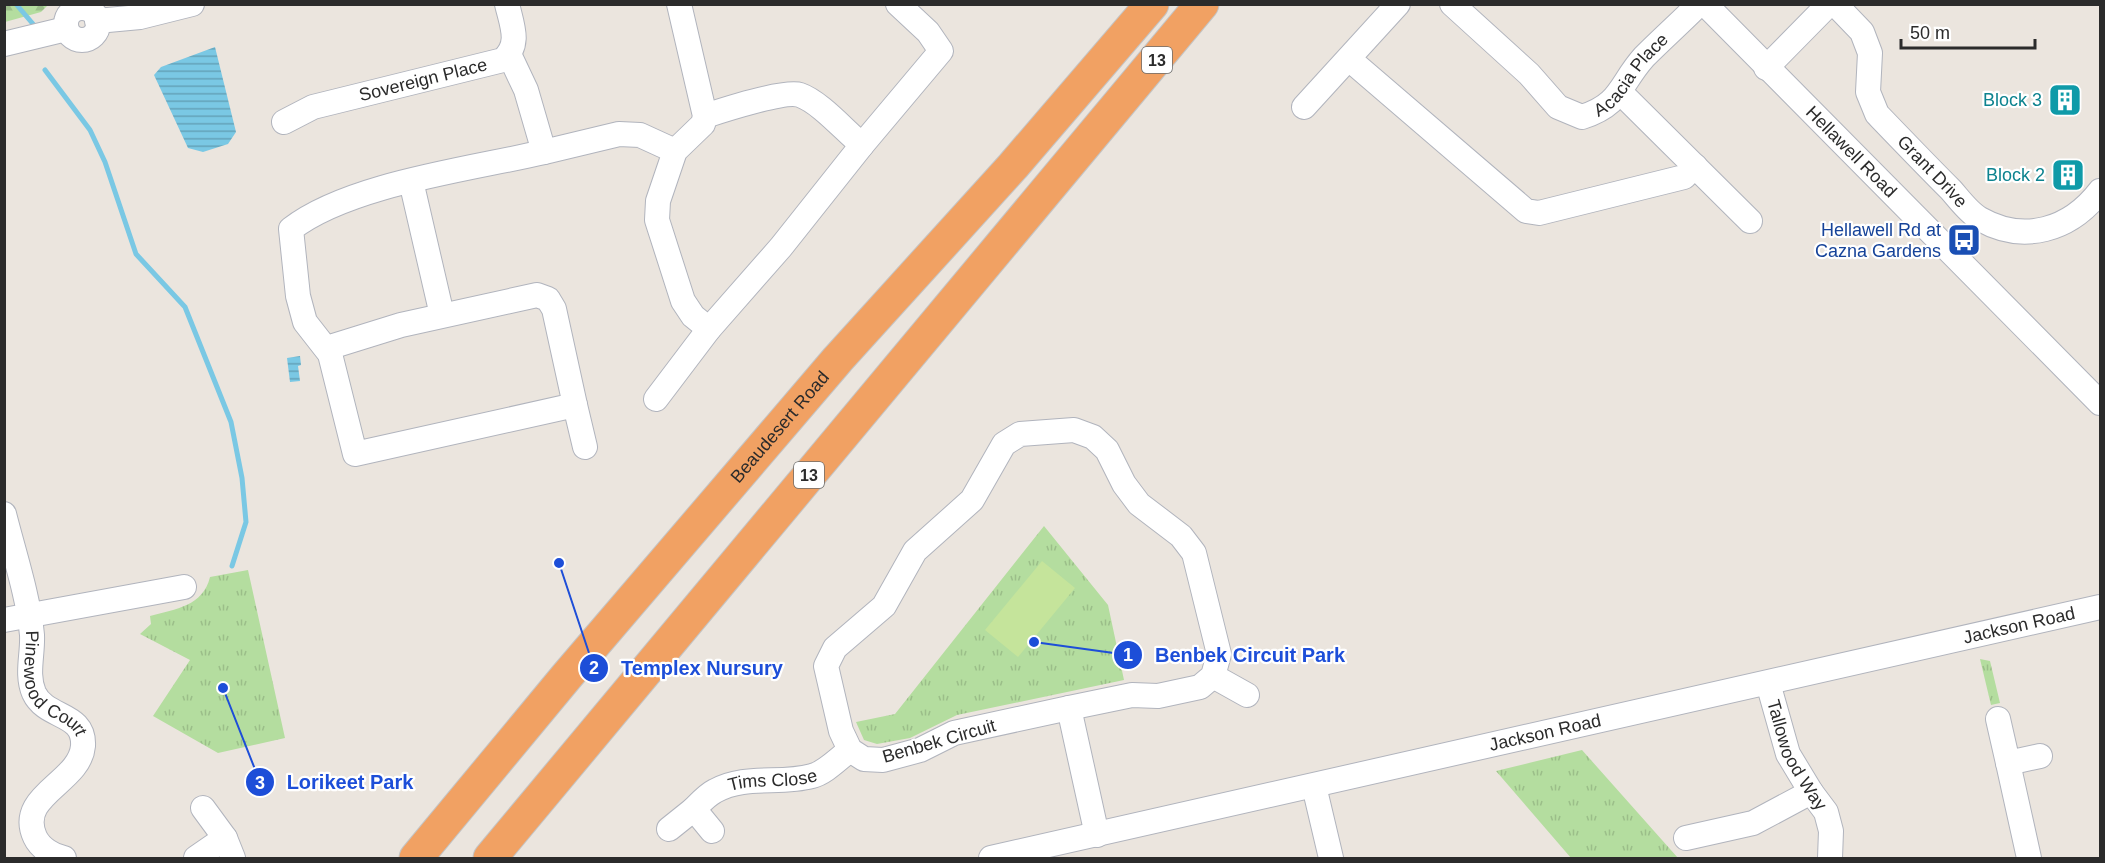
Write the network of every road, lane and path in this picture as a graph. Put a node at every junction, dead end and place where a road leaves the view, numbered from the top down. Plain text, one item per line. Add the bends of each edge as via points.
1 (192, 4) edge
2 (507, 4) edge
3 (679, 4) edge
4 (898, 4) edge
5 (1152, 4) edge
6 (1202, 4) edge
7 (1398, 4) edge
8 (1452, 4) edge
9 (1699, 4) edge
10 (1705, 4) edge
11 (1829, 4) edge
12 (1835, 4) edge
13 (80, 14) edge
14 (4, 44) edge
15 (509, 54) junction
16 (1348, 59) junction
17 (1766, 68) junction
18 (1621, 93) junction
19 (1304, 107) dead end
20 (705, 116) junction
21 (284, 122) dead end
22 (862, 145) junction
23 (544, 152) junction
24 (675, 152) junction
25 (1695, 166) junction
26 (411, 181) junction
27 (2100, 191) edge
28 (1750, 220) dead end
29 (442, 315) junction
30 (709, 329) junction
31 (327, 348) junction
32 (657, 399) dead end
33 (2100, 404) edge
34 (575, 405) junction
35 (585, 447) dead end
36 (4, 514) edge
37 (184, 587) dead end
38 (2100, 607) edge
39 (16, 618) edge
40 (1213, 676) junction
41 (1768, 683) junction
42 (1246, 695) dead end
43 (1069, 708) junction
44 (1998, 719) dead end
45 (850, 750) junction
46 (2040, 756) dead end
47 (2008, 763) junction
48 (1314, 786) junction
49 (1811, 792) junction
50 (203, 808) dead end
51 (693, 809) junction
52 (669, 829) dead end
53 (712, 831) dead end
54 (1096, 835) junction
55 (1686, 838) dead end
56 (229, 848) edge
57 (64, 858) edge
58 (196, 858) edge
59 (416, 858) edge
60 (490, 858) edge
61 (991, 858) edge
62 (1331, 858) edge
63 (1830, 858) edge
64 (2029, 858) edge

1 - 13 street via 140,16
2 - 15 street, Sovereign Place via 515,41
3 - 20 street
4 - 22 street via 928,32 941,51
5 - 59 highway, Beaudesert Road / 13 via 831,368
6 - 60 highway, 13
7 - 16 street
8 - 18 street, Acacia Place via 1529,74 1558,107 1571,115 1582,117 1602,111
9 - 18 street, Acacia Place via 1629,75
10 - 17 street, Hellawell Road
11 - 17 street
12 - 27 street, Grant Drive via 1862,32 1870,53 1868,92 1877,114 1978,218 2004,230 2029,234 2052,229 2072,218
13 - 14 street
15 - 21 street, Sovereign Place via 494,63 313,107
15 - 23 street via 526,90
16 - 19 street
16 - 25 street via 1526,211 1539,213 1684,177
17 - 33 street, Hellawell Road
18 - 25 street
20 - 22 street via 799,94
20 - 24 street via 703,124
22 - 30 street
23 - 24 street via 619,134 640,135
23 - 26 street
24 - 30 street via 658,201 657,220 683,301
25 - 28 street
26 - 29 street
26 - 31 street via 347,198 291,229 298,296 305,322
29 - 31 street
29 - 34 street via 537,295 548,299 554,309
30 - 32 street
31 - 34 street via 355,454
34 - 35 street
36 - 39 street
37 - 39 street
38 - 41 street, Jackson Road
39 - 57 street, Pinewood Court via 32,635 30,681 36,696 47,710 75,722 81,734 83,748 77,762 33,810 32,829 38,842 54,856
40 - 42 street
40 - 43 street, Benbek Circuit via 1200,687
40 - 45 street via 1219,654 1194,553 1181,536 1139,504 1107,450 1093,437 1074,430 1020,434 1004,444 972,500 915,551 884,606 835,648 826,666 841,731
41 - 48 street, Jackson Road
41 - 49 street, Tallowood Way via 1788,754
43 - 45 street, Benbek Circuit via 954,733 920,750 883,760 864,759
43 - 54 street
44 - 47 street
45 - 51 street, Tims Close via 815,776 731,784
46 - 47 street
47 - 64 street
48 - 54 street, Jackson Road
48 - 62 street
49 - 55 street via 1753,822
49 - 63 street, Tallowood Way via 1826,812 1831,831
50 - 56 street
51 - 52 street, Tims Close
51 - 53 street
54 - 61 street, Jackson Road
56 - 58 street

